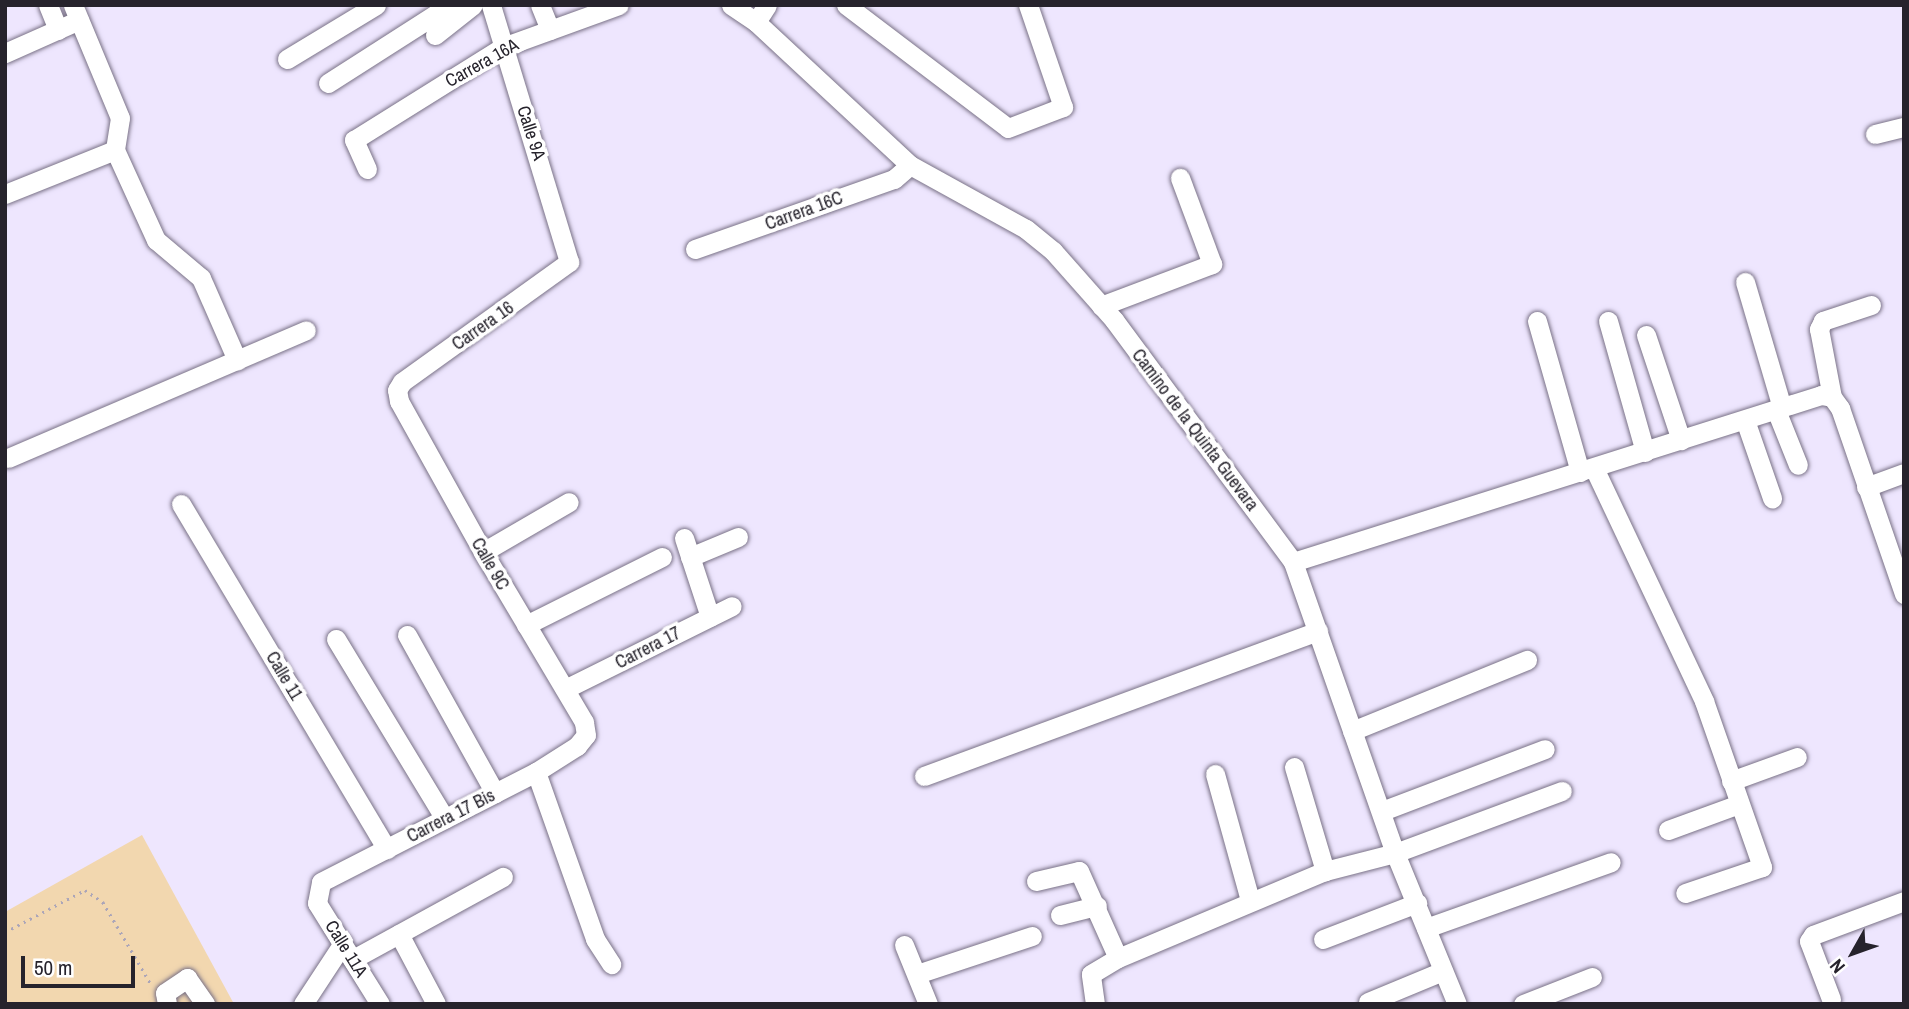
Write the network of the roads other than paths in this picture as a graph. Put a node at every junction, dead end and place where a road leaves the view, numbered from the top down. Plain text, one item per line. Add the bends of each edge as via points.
1 (48, 5) edge
2 (376, 5) edge
3 (450, 5) edge
4 (473, 5) edge
5 (491, 5) edge
6 (540, 5) edge
7 (619, 5) edge
8 (731, 5) edge
9 (767, 5) edge
10 (1028, 5) edge
11 (857, 9) edge
12 (79, 11) edge
13 (756, 22) junction
14 (58, 30) junction
15 (550, 30) junction
16 (435, 35) dead end
17 (503, 47) junction
18 (5, 53) edge
19 (287, 59) dead end
20 (328, 83) dead end
21 (1904, 127) edge
22 (1875, 134) dead end
23 (115, 149) junction
24 (909, 165) junction
25 (368, 169) dead end
26 (1180, 178) dead end
27 (5, 194) edge
28 (695, 249) dead end
29 (569, 262) joint
30 (1745, 282) dead end
31 (1871, 305) dead end
32 (1101, 306) junction
33 (1537, 321) dead end
34 (1608, 321) dead end
35 (306, 330) dead end
36 (1647, 335) dead end
37 (237, 360) junction
38 (397, 390) joint
39 (1832, 397) junction
40 (1779, 409) junction
41 (1745, 420) junction
42 (1681, 440) junction
43 (1645, 452) junction
44 (8, 458) dead end
45 (1798, 465) dead end
46 (1587, 470) junction
47 (1904, 473) edge
48 (1866, 487) junction
49 (1772, 498) dead end
50 (569, 502) dead end
51 (181, 504) dead end
52 (738, 537) dead end
53 (684, 538) dead end
54 (483, 552) junction
55 (662, 556) dead end
56 (690, 557) junction
57 (1293, 562) junction
58 (1904, 594) edge
59 (732, 606) dead end
60 (710, 617) junction
61 (526, 625) junction
62 (1318, 631) junction
63 (407, 635) dead end
64 (336, 639) dead end
65 (1527, 660) dead end
66 (565, 689) junction
67 (1352, 731) junction
68 (586, 735) joint
69 (1545, 749) dead end
70 (1797, 757) dead end
71 (1294, 767) dead end
72 (536, 772) junction
73 (1215, 774) dead end
74 (924, 776) dead end
75 (1731, 781) junction
76 (1562, 791) dead end
77 (495, 793) junction
78 (1739, 804) junction
79 (1382, 811) junction
80 (445, 819) junction
81 (1668, 831) dead end
82 (387, 849) junction
83 (1395, 853) junction
84 (1611, 862) dead end
85 (1325, 871) junction
86 (503, 877) dead end
87 (1036, 881) dead end
88 (317, 893) joint
89 (1685, 893) dead end
90 (1250, 900) junction
91 (1904, 901) edge
92 (1417, 903) junction
93 (1097, 906) junction
94 (1060, 915) dead end
95 (1426, 928) junction
96 (399, 934) junction
97 (1032, 936) dead end
98 (1323, 939) dead end
99 (904, 945) dead end
100 (348, 951) junction
101 (1118, 958) junction
102 (611, 964) dead end
103 (1443, 971) junction
104 (917, 974) junction
105 (1592, 977) dead end
106 (161, 999) edge
107 (1831, 999) dead end
108 (1368, 1002) edge
109 (205, 1004) edge
110 (303, 1004) edge
111 (380, 1004) edge
112 (436, 1004) edge
113 (928, 1004) edge
114 (1095, 1004) edge
115 (1457, 1004) edge
116 (1523, 1004) edge

1 - 14 street
2 - 19 street
3 - 20 street
4 - 16 street
5 - 17 street, Calle 9A
6 - 15 street
7 - 15 street, Carrera 16A
8 - 13 street, Camino de la Quinta Guevara
9 - 13 street
10 - 11 street via 1063,107 1008,128
12 - 14 street
12 - 23 street via 120,118
13 - 24 street, Camino de la Quinta Guevara
14 - 18 street
15 - 17 street, Carrera 16A
17 - 25 street, Carrera 16A via 354,140
17 - 29 street, Calle 9A
21 - 22 street
23 - 27 street
23 - 37 street via 156,240 201,278
24 - 28 street, Carrera 16C via 894,179
24 - 32 street, Camino de la Quinta Guevara via 1026,229
26 - 32 street via 1212,264
29 - 38 street, Carrera 16
30 - 40 street
31 - 39 street via 1819,324
32 - 57 street, Camino de la Quinta Guevara
33 - 46 street
34 - 43 street
35 - 37 street
36 - 42 street
37 - 44 street
38 - 54 street, Calle 9C
39 - 40 street via 1821,395
39 - 48 street via 1840,408
40 - 41 street
40 - 45 street
41 - 42 street
41 - 49 street
42 - 43 street
43 - 46 street
46 - 57 street
46 - 75 street via 1704,701
47 - 48 street
48 - 58 street
50 - 54 street
51 - 82 street, Calle 11
52 - 56 street
53 - 56 street
54 - 61 street, Calle 9C
55 - 61 street
56 - 60 street
57 - 62 street, Camino de la Quinta Guevara
59 - 60 street, Carrera 17
60 - 66 street, Carrera 17
61 - 66 street, Calle 9C
62 - 67 street, Camino de la Quinta Guevara
62 - 74 street
63 - 77 street
64 - 80 street
65 - 67 street
66 - 68 street, Calle 9C via 584,722
67 - 79 street, Camino de la Quinta Guevara
68 - 72 street, Carrera 17 Bis
69 - 79 street
70 - 75 street
71 - 85 street
72 - 77 street, Carrera 17 Bis
72 - 102 street via 595,939
73 - 90 street
75 - 78 street
76 - 83 street
77 - 80 street, Carrera 17 Bis
78 - 81 street
78 - 89 street via 1762,867
79 - 83 street, Camino de la Quinta Guevara
80 - 82 street, Carrera 17 Bis
82 - 88 street, Carrera 17 Bis via 321,882
83 - 85 street
83 - 92 street, Camino de la Quinta Guevara
84 - 95 street
85 - 90 street
86 - 96 street
87 - 93 street via 1079,871
88 - 100 street, Calle 11A via 317,903
90 - 101 street
91 - 107 street via 1812,935 1809,941
92 - 95 street, Camino de la Quinta Guevara
92 - 98 street
93 - 94 street
93 - 101 street
95 - 103 street, Camino de la Quinta Guevara
96 - 100 street
96 - 112 street
97 - 104 street
99 - 104 street
100 - 110 street
100 - 111 street, Calle 11A
101 - 114 street via 1091,974
103 - 108 street
103 - 115 street, Camino de la Quinta Guevara
104 - 113 street
105 - 116 street
106 - 109 street via 187,978

